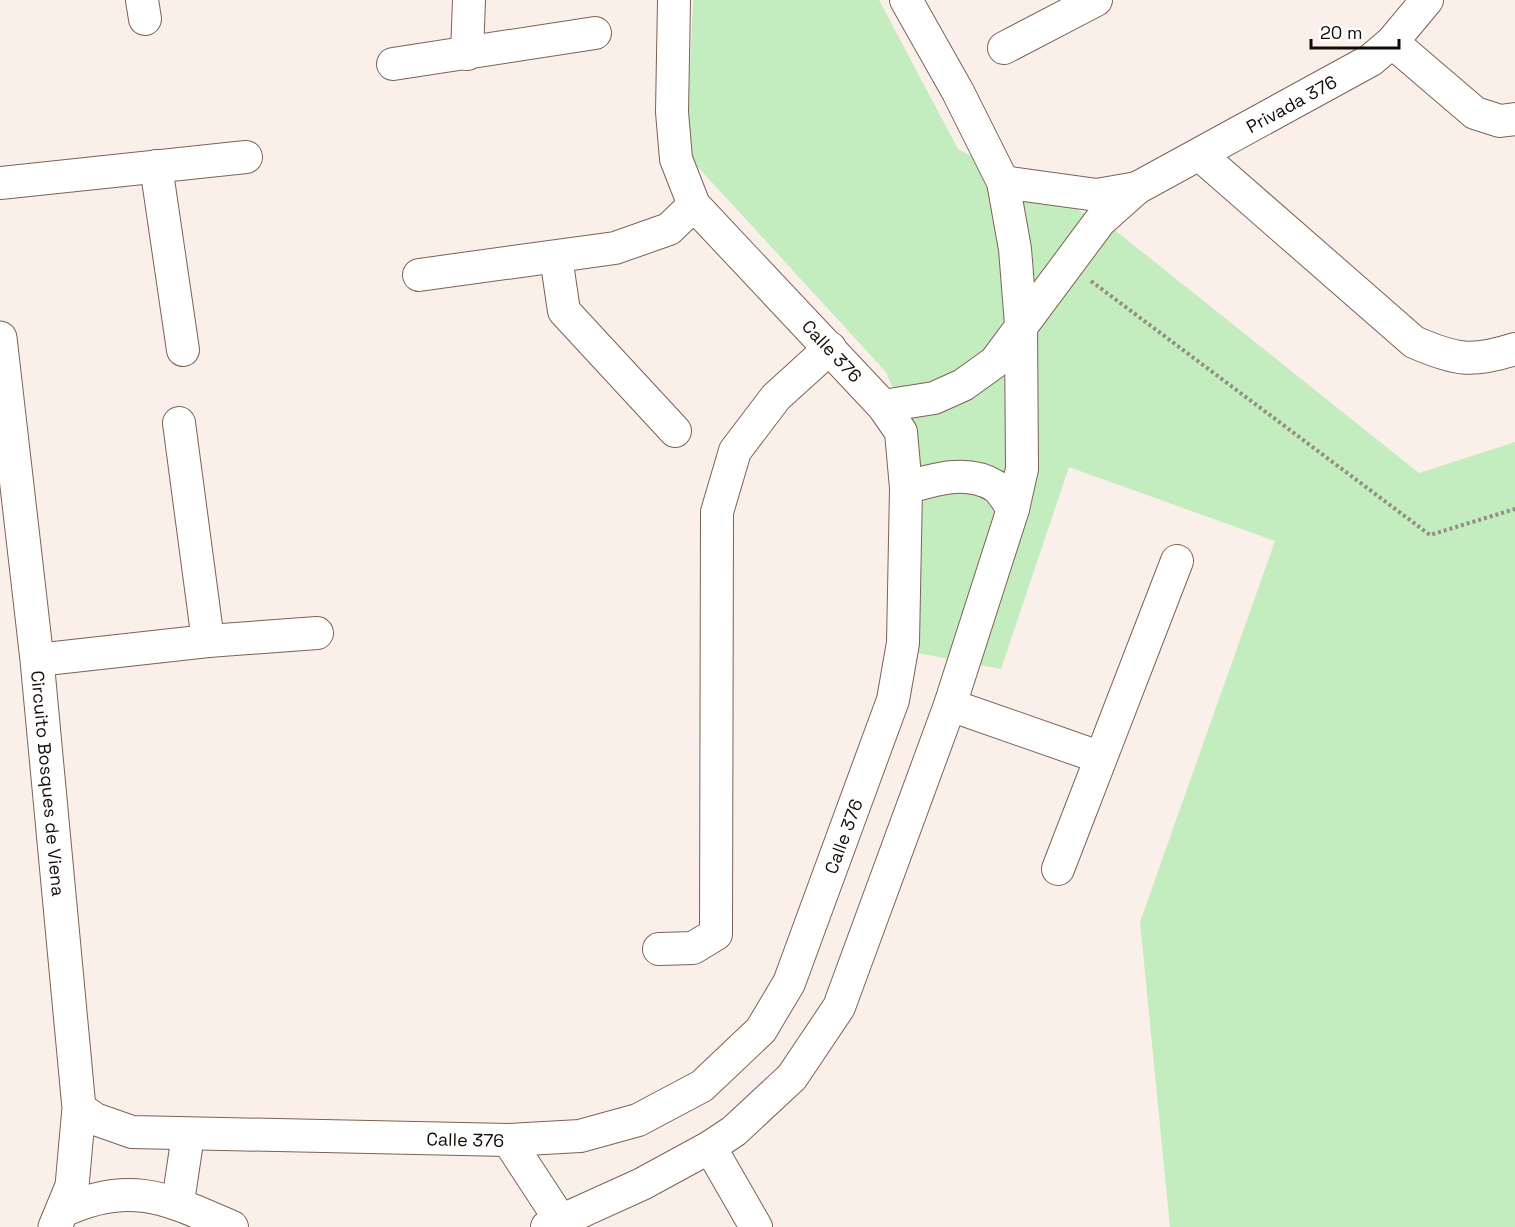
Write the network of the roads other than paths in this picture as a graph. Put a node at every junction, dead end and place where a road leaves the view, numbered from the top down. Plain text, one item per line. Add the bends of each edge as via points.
1 (469, 0) edge
2 (674, 0) edge
3 (906, 0) edge
4 (1096, 0) edge
5 (1427, 0) edge
6 (595, 33) dead end
7 (1392, 42) junction
8 (1004, 48) dead end
9 (467, 54) junction
10 (393, 64) dead end
11 (1515, 120) edge
12 (1200, 155) junction
13 (246, 157) dead end
14 (156, 166) junction
15 (1003, 182) junction
16 (0, 183) edge
17 (1137, 188) junction
18 (694, 205) junction
19 (556, 257) junction
20 (419, 275) dead end
21 (1021, 324) junction
22 (0, 338) edge
23 (830, 348) junction
24 (1515, 349) edge
25 (183, 350) dead end
26 (883, 406) junction
27 (179, 423) dead end
28 (675, 431) dead end
29 (906, 488) junction
30 (9, 501) edge
31 (1013, 509) junction
32 (1177, 561) dead end
33 (317, 633) dead end
34 (208, 641) junction
35 (37, 660) junction
36 (950, 705) junction
37 (1099, 757) junction
38 (1058, 869) dead end
39 (659, 950) dead end
40 (80, 1108) junction
41 (188, 1135) junction
42 (508, 1140) junction
43 (710, 1147) junction
44 (178, 1202) junction
45 (59, 1219) edge
46 (554, 1224) edge
47 (223, 1225) edge
48 (756, 1227) edge

1 - 9 street
2 - 18 street, Calle 376 via 672,112 676,159
3 - 15 street
4 - 8 street
5 - 7 street, Privada 376
6 - 9 street
7 - 11 street via 1475,113 1500,121
7 - 12 street, Privada 376 via 1371,60
9 - 10 street
12 - 17 street, Privada 376
12 - 24 street via 1414,342 1446,356 1485,359
13 - 14 street
14 - 16 street
14 - 25 street
15 - 17 street via 1097,195
15 - 21 street via 1015,249
17 - 21 street via 1100,221
18 - 19 street via 669,229 615,248
18 - 23 street, Calle 376
19 - 20 street
19 - 28 street via 564,311
21 - 26 street via 995,362 963,385 934,398
21 - 31 street via 1022,469
22 - 30 main road, Circuito Bosques de Viena
23 - 26 street, Calle 376
23 - 39 street via 776,397 735,451 717,512 716,934 693,948
26 - 29 street, Calle 376 via 901,432
27 - 34 street
29 - 31 street via 937,478 974,478 996,487
29 - 42 street, Calle 376 via 903,643 893,700 789,983 761,1030 702,1086 638,1120 579,1136
30 - 35 main road, Circuito Bosques de Viena
31 - 36 street
32 - 37 street
33 - 34 street
34 - 35 street
35 - 40 main road, Circuito Bosques de Viena
36 - 37 street
36 - 43 street via 839,1007 792,1077 734,1131
37 - 38 street
40 - 41 street, Calle 376 via 113,1127 132,1132
40 - 45 main road, Circuito Bosques de Viena via 72,1186
41 - 42 street, Calle 376
41 - 44 street
42 - 46 street
43 - 46 street via 642,1184
43 - 48 street
44 - 45 street via 142,1195 101,1196
44 - 47 street

